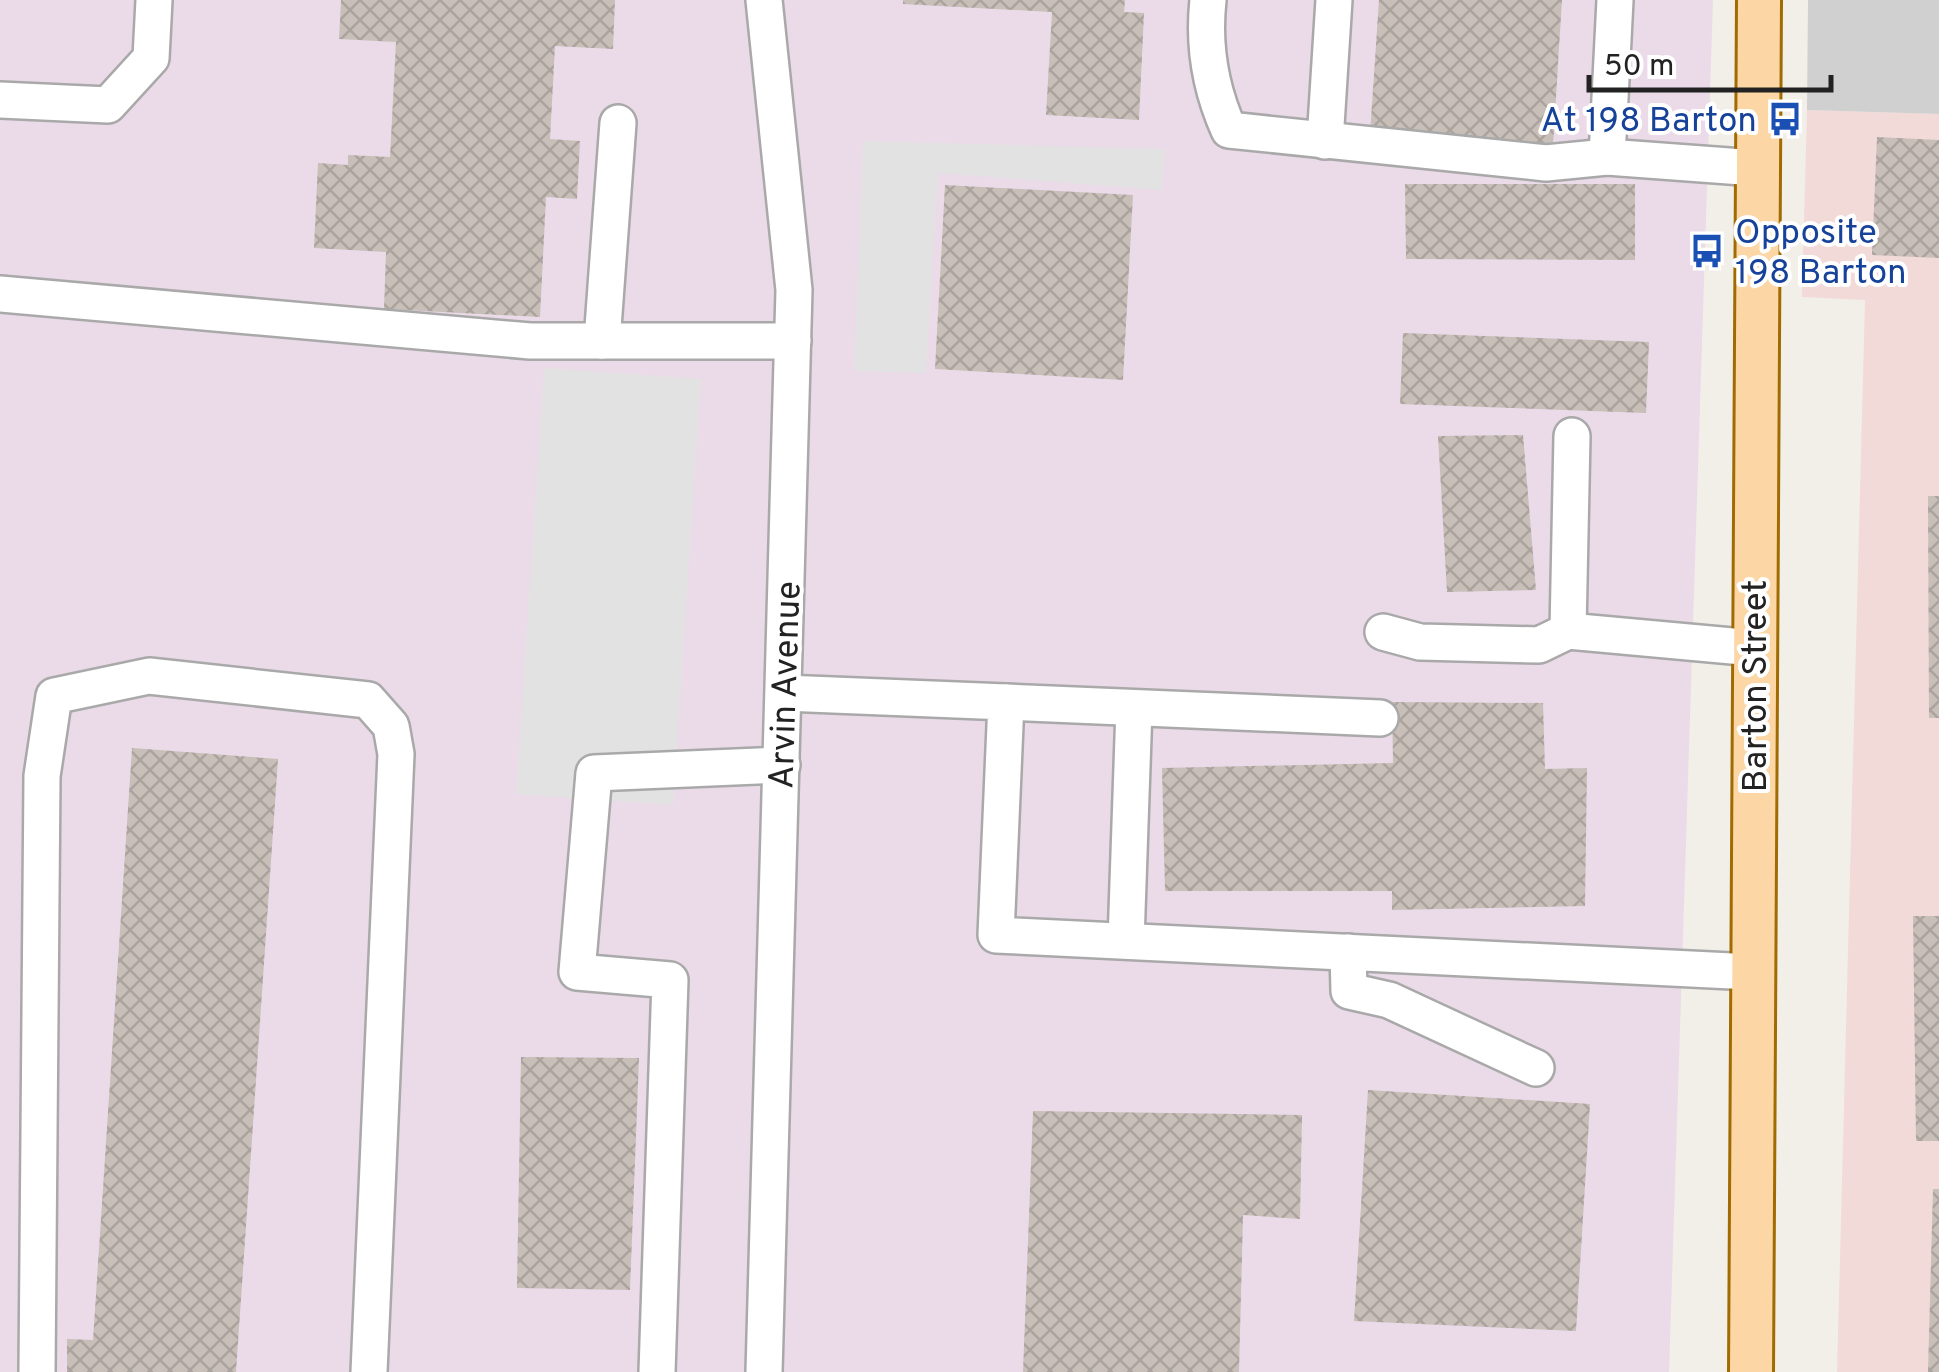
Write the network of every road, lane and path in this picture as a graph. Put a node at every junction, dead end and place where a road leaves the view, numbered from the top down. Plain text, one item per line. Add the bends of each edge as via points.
1 (154, 0) edge
2 (764, 0) edge
3 (1208, 0) edge
4 (1334, 0) edge
5 (1615, 0) edge
6 (1759, 0) edge
7 (0, 100) edge
8 (618, 122) dead end
9 (1325, 141) junction
10 (1607, 158) junction
11 (1756, 168) junction
12 (0, 294) edge
13 (602, 341) junction
14 (793, 341) junction
15 (1572, 436) dead end
16 (1568, 631) junction
17 (1383, 632) dead end
18 (1754, 648) junction
19 (784, 693) junction
20 (1006, 702) junction
21 (1134, 708) junction
22 (1380, 718) dead end
23 (782, 765) junction
24 (1126, 941) junction
25 (1348, 952) junction
26 (1752, 972) junction
27 (1536, 1068) dead end
28 (36, 1372) edge
29 (369, 1372) edge
30 (657, 1372) edge
31 (764, 1372) edge
32 (1751, 1372) edge

1 - 7 street via 151,58 108,104
2 - 14 street, Arvin Avenue via 794,290
3 - 9 street via 1211,83 1228,130
4 - 9 street
5 - 10 street
6 - 11 main road, Barton Street
8 - 13 street
9 - 10 street via 1546,163
10 - 11 street
11 - 18 main road, Barton Street
12 - 13 street via 530,341
13 - 14 street
14 - 19 street, Arvin Avenue
15 - 16 street
16 - 17 street via 1540,645 1420,642
16 - 18 street
18 - 26 main road, Barton Street
19 - 20 street
19 - 23 street, Arvin Avenue
20 - 21 street
20 - 24 street via 996,934
21 - 22 street
21 - 24 street
23 - 30 street via 594,772 577,972 670,980
23 - 31 street, Arvin Avenue
24 - 25 street
25 - 26 street
25 - 27 street via 1349,991 1389,1000
26 - 32 main road, Barton Street
28 - 29 street via 42,776 54,696 149,676 368,700 391,726 396,754

